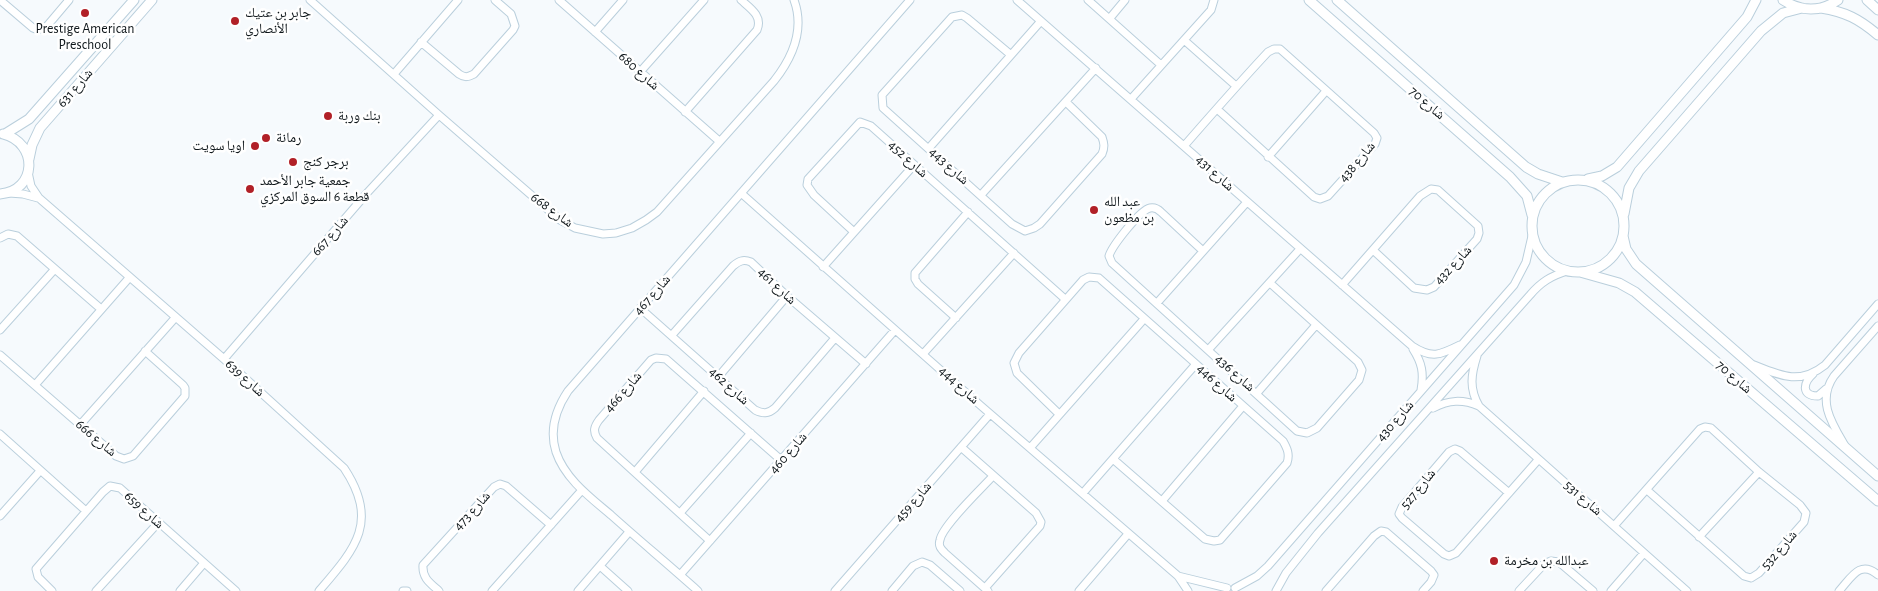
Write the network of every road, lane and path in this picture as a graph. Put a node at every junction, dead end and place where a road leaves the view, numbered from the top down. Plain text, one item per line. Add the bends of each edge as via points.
1 (0, 0) edge
2 (69, 0) edge
3 (134, 0) edge
4 (152, 0) edge
5 (310, 0) edge
6 (458, 0) edge
7 (495, 0) edge
8 (559, 0) edge
9 (623, 0) edge
10 (704, 0) edge
11 (741, 0) edge
12 (794, 0) edge
13 (910, 0) edge
14 (1017, 0) edge
15 (1088, 0) edge
16 (1125, 0) edge
17 (1214, 0) edge
18 (1309, 0) edge
19 (1337, 0) edge
20 (1756, 0) edge
21 (1783, 0) edge
22 (1838, 0) edge
23 (1867, 0) edge
24 (1802, 8) junction
25 (1821, 8) junction
26 (1878, 10) edge
27 (1110, 18) junction
28 (1041, 21) junction
29 (595, 32) junction
30 (1878, 36) edge
31 (1184, 40) junction
32 (421, 42) junction
33 (1011, 54) junction
34 (1161, 65) junction
35 (1096, 68) junction
36 (640, 72) junction
37 (394, 74) junction
38 (1236, 86) junction
39 (1326, 91) junction
40 (1132, 99) junction
41 (1066, 102) junction
42 (1217, 108) junction
43 (685, 112) junction
44 (439, 115) junction
45 (2, 134) edge
46 (720, 141) junction
47 (1184, 146) junction
48 (929, 148) junction
49 (1268, 157) junction
50 (29, 159) junction
51 (914, 165) junction
52 (28, 172) junction
53 (1585, 180) junction
54 (1562, 182) junction
55 (740, 193) junction
56 (3, 194) edge
57 (981, 195) junction
58 (39, 198) junction
59 (1247, 202) junction
60 (968, 212) junction
61 (1532, 215) junction
62 (1623, 217) junction
63 (854, 232) junction
64 (1532, 236) junction
65 (1623, 236) junction
66 (0, 238) edge
67 (1300, 249) junction
68 (1373, 250) junction
69 (1203, 251) junction
70 (1014, 253) junction
71 (823, 267) junction
72 (54, 270) junction
73 (1567, 271) junction
74 (1580, 272) junction
75 (129, 278) junction
76 (1270, 283) junction
77 (1342, 285) junction
78 (787, 296) junction
79 (1066, 299) junction
80 (1157, 303) junction
81 (1878, 304) edge
82 (640, 308) junction
83 (102, 309) junction
84 (175, 318) junction
85 (956, 318) junction
86 (1144, 319) junction
87 (1316, 325) junction
88 (1878, 326) edge
89 (0, 330) edge
90 (895, 330) junction
91 (672, 335) junction
92 (835, 338) junction
93 (1460, 345) junction
94 (1412, 346) junction
95 (1208, 349) junction
96 (145, 351) junction
97 (923, 354) junction
98 (1478, 354) junction
99 (0, 355) edge
100 (224, 359) junction
101 (866, 364) junction
102 (1196, 364) junction
103 (1750, 364) junction
104 (1815, 372) junction
105 (718, 376) junction
106 (1828, 385) junction
107 (35, 386) junction
108 (1421, 390) junction
109 (704, 391) junction
110 (1257, 393) junction
111 (1243, 406) junction
112 (1479, 406) junction
113 (1427, 412) junction
114 (990, 414) junction
115 (1059, 414) junction
116 (80, 425) junction
117 (751, 432) junction
118 (0, 434) edge
119 (961, 447) junction
120 (1030, 448) junction
121 (1846, 449) junction
122 (1113, 458) junction
123 (782, 460) junction
124 (1538, 460) junction
125 (40, 471) junction
126 (635, 472) junction
127 (1760, 472) junction
128 (993, 476) junction
129 (1878, 476) edge
130 (582, 490) junction
131 (1646, 490) junction
132 (1082, 493) junction
133 (1509, 493) junction
134 (1162, 501) junction
135 (1878, 501) edge
136 (86, 511) junction
137 (680, 513) junction
138 (0, 516) edge
139 (158, 523) junction
140 (551, 525) junction
141 (1614, 526) junction
142 (629, 532) junction
143 (1128, 534) junction
144 (1699, 536) junction
145 (710, 541) junction
146 (1644, 553) junction
147 (204, 563) junction
148 (600, 566) junction
149 (680, 575) junction
150 (1178, 576) junction
151 (1878, 576) edge
152 (1231, 588) junction
153 (987, 590) edge
154 (1613, 590) edge
155 (52, 591) edge
156 (96, 591) edge
157 (180, 591) edge
158 (236, 591) edge
159 (319, 591) edge
160 (439, 591) edge
161 (492, 591) edge
162 (578, 591) edge
163 (628, 591) edge
164 (698, 591) edge
165 (835, 591) edge
166 (892, 591) edge
167 (960, 591) edge
168 (1079, 591) edge
169 (1188, 591) edge
170 (1214, 591) edge
171 (1243, 591) edge
172 (1276, 591) edge
173 (1326, 591) edge
174 (1424, 591) edge
175 (1519, 591) edge
176 (1593, 591) edge
177 (1687, 591) edge
178 (1839, 591) edge

1 - 2 street via 38,30 47,26
3 - 45 main road, شارع 631 via 29,119
4 - 50 main road, شارع 631 via 40,128
5 - 37 street, شارع 668
6 - 32 street
7 - 32 street via 511,14 514,30 474,74 463,77 458,74
8 - 29 street, شارع 680
9 - 29 street
10 - 36 street
11 - 43 street via 758,17 757,30
12 - 46 street, شارع 668 via 798,26 790,59
13 - 55 street, شارع 467
14 - 28 street, شارع 431
15 - 27 street
16 - 27 street
17 - 31 street via 1211,10
18 - 61 main road, شارع 70 via 1510,176 1527,196
19 - 54 main road, شارع 70 via 1526,167
20 - 53 main road via 1746,17 1617,167 1602,176
21 - 24 main road
22 - 25 main road
23 - 26 main road
24 - 25 main road
24 - 62 main road via 1783,13 1768,25 1639,171 1626,198
25 - 30 main road via 1852,16
27 - 34 street
28 - 33 street
28 - 35 street, شارع 431
29 - 36 street, شارع 680
31 - 34 street
31 - 38 street
32 - 37 street
33 - 48 street
33 - 48 street, شارع 443 via 966,18 957,15 946,22 882,95 883,108
34 - 40 street
35 - 40 street, شارع 431
35 - 41 street
36 - 43 street, شارع 680
37 - 44 street, شارع 668
38 - 39 street, شارع 438 via 1274,49 1280,50
38 - 42 street, شارع 438
39 - 49 street
39 - 49 street, شارع 438 via 1374,133 1377,138 1375,144 1328,196 1320,199
40 - 47 street, شارع 431
41 - 57 street
41 - 57 street, شارع 443 via 1102,137 1104,149 1040,224 1025,231 1016,228
42 - 47 street, شارع 438
42 - 49 street, شارع 438
43 - 46 street, شارع 680
44 - 46 street, شارع 668 via 560,220 575,228 603,234 632,228 657,212
44 - 100 street, شارع 667
45 - 50 main road via 20,143
47 - 59 street, شارع 431
48 - 57 street, شارع 443
50 - 52 main road, شارع 631
51 - 60 street, شارع 452
51 - 63 street
51 - 63 street, شارع 452 via 871,126 860,122 853,128 808,179 807,185 814,196
52 - 56 main road via 20,186
52 - 58 street, شارع 639 via 31,186
53 - 54 main road
53 - 62 main road via 1600,185 1613,195
54 - 61 main road via 1545,192
55 - 71 street, شارع 444
55 - 82 street, شارع 467
56 - 58 street
58 - 75 street, شارع 639
59 - 67 street, شارع 431
59 - 69 street
60 - 70 street, شارع 452
60 - 85 street via 915,273 918,284
61 - 64 main road
62 - 65 main road
63 - 71 street
64 - 73 main road via 1539,252
64 - 93 street, شارع 430 via 1526,262 1514,285
65 - 74 main road via 1617,251 1606,263
65 - 103 main road, شارع 70 via 1626,249 1636,264
66 - 72 street via 8,234 17,236
67 - 76 street
67 - 77 street, شارع 431
68 - 68 street, شارع 432 via 1420,196 1431,189 1438,190 1478,226 1477,239 1434,287 1427,290 1414,288
68 - 77 street, شارع 432
69 - 80 street
69 - 80 street, شارع 436 via 1155,208 1149,208 1140,215 1109,256 1112,263
70 - 79 street, شارع 452
70 - 85 street
71 - 90 street, شارع 444
72 - 83 street
72 - 89 street
73 - 74 main road
73 - 98 street, شارع 430 via 1542,282
74 - 135 main road, شارع 70 via 1619,283 1635,292
75 - 83 street
75 - 84 street, شارع 639
76 - 87 street, شارع 436
76 - 95 street
77 - 94 street, شارع 431
78 - 91 street, شارع 461 via 751,262 742,260 732,266
78 - 92 street, شارع 461
78 - 105 street
79 - 86 street, شارع 446 via 1083,280 1099,278
79 - 115 street, شارع 446 via 1018,354 1014,363 1017,373
80 - 95 street, شارع 436
81 - 104 street via 1825,365
82 - 91 street, شارع 462
82 - 130 street, شارع 467 via 568,391 556,414 553,425 556,452
83 - 107 street
84 - 96 street
84 - 100 street, شارع 639
85 - 97 street
86 - 102 street, شارع 446
86 - 115 street
87 - 110 street
87 - 110 street, شارع 436 via 1358,362 1362,370 1359,380 1317,428 1307,432 1298,431
88 - 106 street
90 - 97 street, شارع 444
90 - 101 street, شارع 460
91 - 105 street, شارع 462
92 - 101 street, شارع 461
92 - 105 street, شارع 462 via 775,408 766,413 755,410
93 - 94 street, شارع 431 via 1443,354 1433,355
93 - 108 street, شارع 430
94 - 108 street, شارع 431 via 1421,363
95 - 110 street, شارع 436
96 - 116 street
96 - 116 street, شارع 666 via 183,385 185,396 133,456 124,460 116,456
97 - 114 street, شارع 444
98 - 112 street, شارع 531 via 1471,382
98 - 113 street, شارع 430
99 - 107 street, شارع 666
100 - 159 street, شارع 639 via 332,456 352,480 360,507 359,535 346,559
101 - 123 street, شارع 460
102 - 111 street, شارع 446
102 - 122 street
103 - 104 street via 1785,377
103 - 121 main road, شارع 70
104 - 106 street via 1806,382 1808,393 1818,396
106 - 121 street via 1828,415
107 - 116 street, شارع 666
108 - 152 street, شارع 430 via 1268,566 1257,576
109 - 117 street, شارع 466
109 - 126 street
109 - 126 street, شارع 466 via 666,359 656,358 599,420 594,433 597,438
111 - 134 street
111 - 134 street, شارع 446 via 1283,441 1288,454 1287,463 1220,540 1205,539
112 - 113 street via 1459,400
112 - 124 street, شارع 531
113 - 172 street, شارع 430 via 1318,533
114 - 119 street, شارع 459
114 - 120 street, شارع 444
115 - 120 street
117 - 123 street, شارع 466
117 - 137 street
118 - 125 street
119 - 128 street
119 - 165 street, شارع 459
120 - 132 street, شارع 444
121 - 129 main road, شارع 70
122 - 132 street
122 - 134 street, شارع 446
123 - 145 street, شارع 460
124 - 133 street, شارع 527
124 - 141 street, شارع 531
125 - 136 street
125 - 138 street
126 - 137 street, شارع 466
127 - 131 street, شارع 532 via 1711,428 1705,427
127 - 144 street
127 - 144 street, شارع 532 via 1806,513 1804,522 1759,573 1751,578 1744,576
128 - 153 street via 1036,513 1041,522
128 - 153 street via 945,529 939,542 945,554
130 - 140 street
130 - 142 street, شارع 467
131 - 141 street, شارع 532
131 - 144 street, شارع 532
132 - 143 street, شارع 444
133 - 133 street, شارع 527 via 1456,553 1449,556 1399,514 1443,458 1455,450 1460,450
136 - 139 street, شارع 659 via 103,492 115,486
136 - 155 street, شارع 659 via 36,569 38,578
137 - 145 street, شارع 466
139 - 147 street, شارع 659
139 - 156 street
140 - 160 street, شارع 473 via 506,486 494,487 423,566 422,573
140 - 161 street
141 - 146 street, شارع 531
142 - 148 street
142 - 149 street, شارع 467
143 - 150 street, شارع 444
143 - 168 street
145 - 149 street, شارع 460
146 - 154 street
146 - 177 street, شارع 531
147 - 157 street
147 - 158 street, شارع 659
148 - 162 street
148 - 163 street
149 - 164 street, شارع 467
150 - 152 street, شارع 444
150 - 169 street, شارع 444
151 - 178 street via 1863,568
152 - 170 street, شارع 430
152 - 171 street, شارع 444
166 - 167 street via 912,566 922,562
173 - 174 street via 1374,536 1386,532 1434,575
175 - 176 street via 1550,561 1559,562

